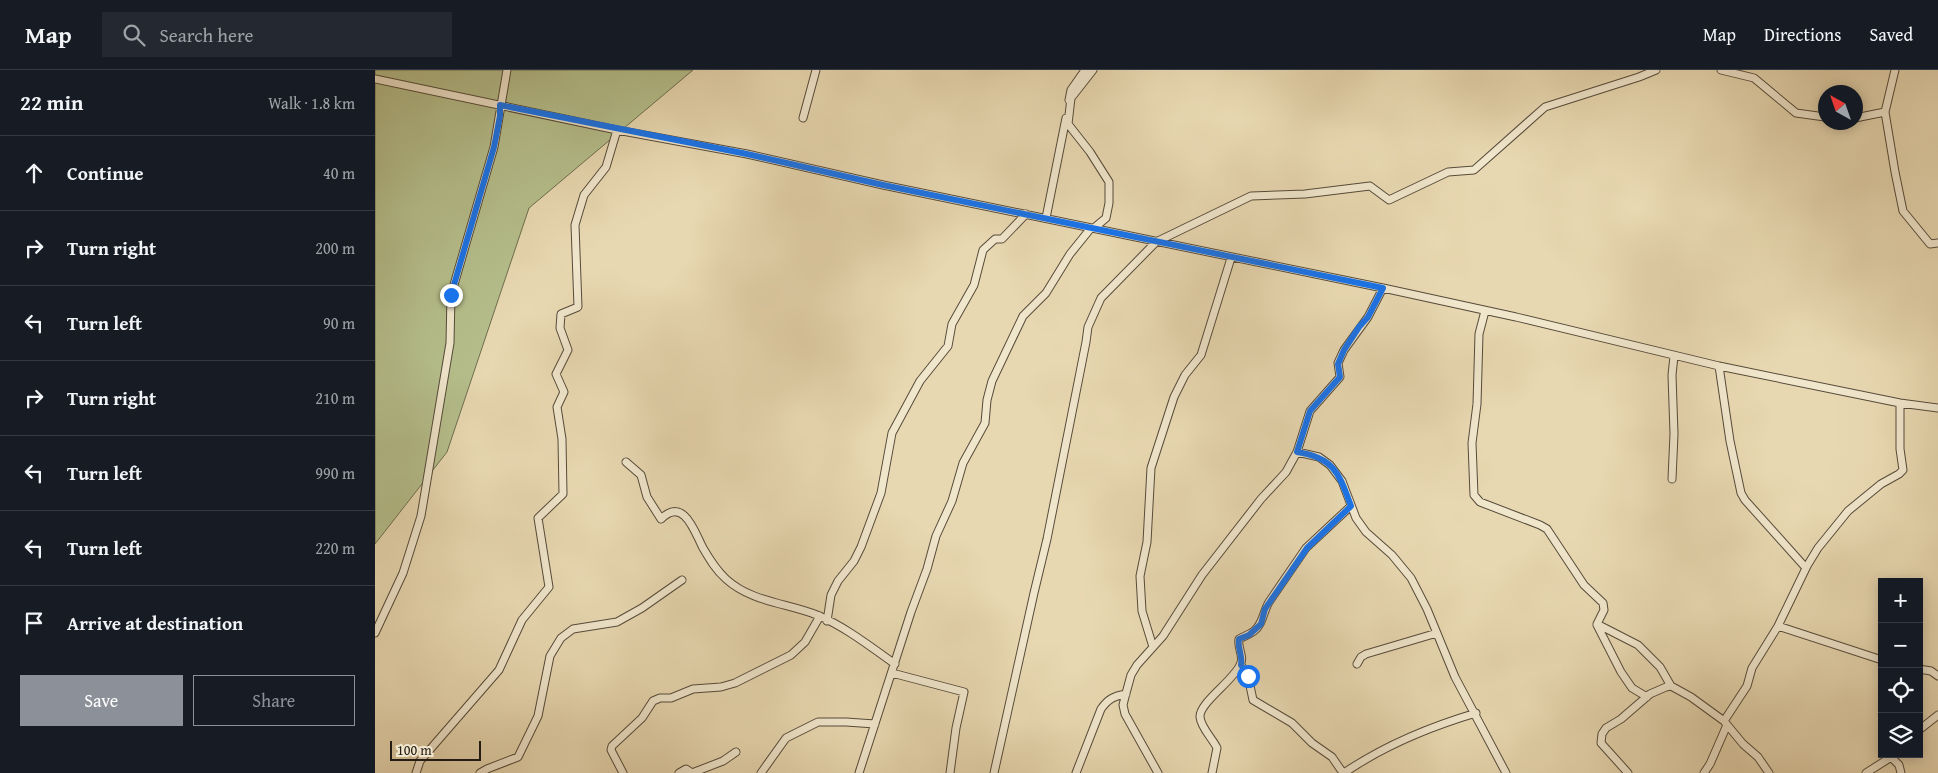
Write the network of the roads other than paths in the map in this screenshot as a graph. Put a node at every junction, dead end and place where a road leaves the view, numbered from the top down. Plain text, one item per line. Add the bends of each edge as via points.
1 (507, 70) edge
2 (816, 70) edge
3 (1085, 70) edge
4 (1093, 70) edge
5 (1657, 70) edge
6 (1721, 70) edge
7 (1895, 70) edge
8 (375, 79) edge
9 (500, 105) junction
10 (1885, 112) junction
11 (1818, 116) edge
12 (1863, 116) edge
13 (803, 118) dead end
14 (617, 130) junction
15 (1025, 214) junction
16 (1046, 218) junction
17 (1092, 228) junction
18 (1156, 242) junction
19 (1938, 243) edge
20 (1231, 258) junction
21 (1383, 288) junction
22 (1485, 311) junction
23 (1674, 356) junction
24 (1719, 366) junction
25 (1899, 404) junction
26 (1938, 408) edge
27 (1297, 452) junction
28 (626, 462) dead end
29 (1672, 479) dead end
30 (1351, 506) junction
31 (1806, 568) junction
32 (682, 580) dead end
33 (820, 616) junction
34 (827, 620) junction
35 (1597, 624) junction
36 (1778, 626) junction
37 (375, 633) edge
38 (1437, 633) junction
39 (1153, 647) junction
40 (1878, 659) edge
41 (895, 664) junction
42 (1357, 664) dead end
43 (1241, 665) junction
44 (1923, 670) edge
45 (892, 673) junction
46 (1938, 676) edge
47 (1671, 686) junction
48 (1126, 694) junction
49 (1647, 697) junction
50 (1476, 713) junction
51 (1938, 715) edge
52 (1726, 723) junction
53 (875, 724) junction
54 (1923, 727) edge
55 (736, 752) dead end
56 (1891, 758) edge
57 (1895, 758) edge
58 (416, 773) edge
59 (480, 773) edge
60 (623, 773) edge
61 (679, 773) edge
62 (692, 773) edge
63 (761, 773) edge
64 (859, 773) edge
65 (950, 773) edge
66 (994, 773) edge
67 (1076, 773) edge
68 (1158, 773) edge
69 (1212, 773) edge
70 (1344, 773) edge
71 (1506, 773) edge
72 (1628, 773) edge
73 (1704, 773) edge
74 (1769, 773) edge
75 (1866, 773) edge
76 (1901, 773) edge

1 - 9 street
2 - 13 street
3 - 16 street via 1071,90
4 - 17 street via 1071,98 1068,124 1109,182 1106,218
5 - 18 street via 1545,108 1474,170 1448,172 1389,200 1370,186 1305,194 1251,196
6 - 11 street via 1754,78 1796,113
7 - 10 street
8 - 9 street
9 - 14 street
9 - 37 street via 494,147 451,295 450,343 421,516 403,572
10 - 12 street
10 - 19 street via 1903,211 1930,244
14 - 15 street via 747,154
14 - 58 street via 606,167 584,195 575,225 578,307 561,314 560,328 568,350 556,374 563,392 557,407 562,439 563,494 538,518 549,587 522,620 499,670 420,761
15 - 16 street
15 - 34 street via 1002,239 995,239 983,250 974,286 952,324 948,346 915,387 892,433 881,493 854,561 831,595
16 - 17 street
17 - 18 street
17 - 41 street via 1016,327 992,381 981,431 963,463 952,501 936,536
18 - 20 street
18 - 66 street via 1101,298 1088,327 1049,529
20 - 21 street
20 - 39 street via 1201,355 1185,374 1174,398 1151,468 1147,542 1140,576 1142,611
21 - 22 street
21 - 27 street via 1368,317 1344,350 1338,364 1340,377 1310,411
22 - 23 street
22 - 35 street via 1479,334 1472,443 1474,495 1480,502 1547,529 1584,585 1603,603 1604,610
23 - 24 street
23 - 29 street
24 - 25 street
24 - 31 street via 1741,493
25 - 26 street
25 - 31 street via 1903,470 1848,511
27 - 30 street via 1319,457 1330,464 1342,481
27 - 39 street via 1283,477 1261,499 1207,569
28 - 33 street via 641,475 647,497 661,519 667,513 678,512 686,517 694,526 717,572 734,586 747,594
30 - 38 street via 1366,532 1392,555 1411,578
30 - 43 street via 1307,548 1265,609 1261,624 1239,639
31 - 36 street
32 - 59 street via 617,622 573,629 561,638 550,656 538,716 518,757
33 - 34 street
33 - 60 street via 800,648 775,665 721,687 700,687 653,701 642,718 612,746
34 - 41 street
35 - 47 street via 1639,644 1660,667
35 - 49 street via 1621,672 1632,688
36 - 40 street
36 - 52 street via 1752,668 1747,686
38 - 42 street via 1365,654
38 - 50 street via 1455,677
39 - 48 street via 1137,665
41 - 45 street
43 - 69 street via 1201,711 1202,722 1217,748
43 - 70 street via 1248,676 1253,700 1292,723 1332,757
44 - 46 street
45 - 53 street
45 - 65 street via 964,692
47 - 49 street
47 - 52 street
48 - 67 street via 1114,696 1101,709
48 - 68 street via 1125,714
49 - 72 street via 1606,728 1601,737 1601,743
50 - 70 street via 1418,732
50 - 71 street
51 - 54 street
52 - 73 street
52 - 74 street
53 - 63 street via 815,723 783,741
53 - 64 street
55 - 62 street via 723,761
56 - 75 street
57 - 76 street
61 - 62 street via 683,769

